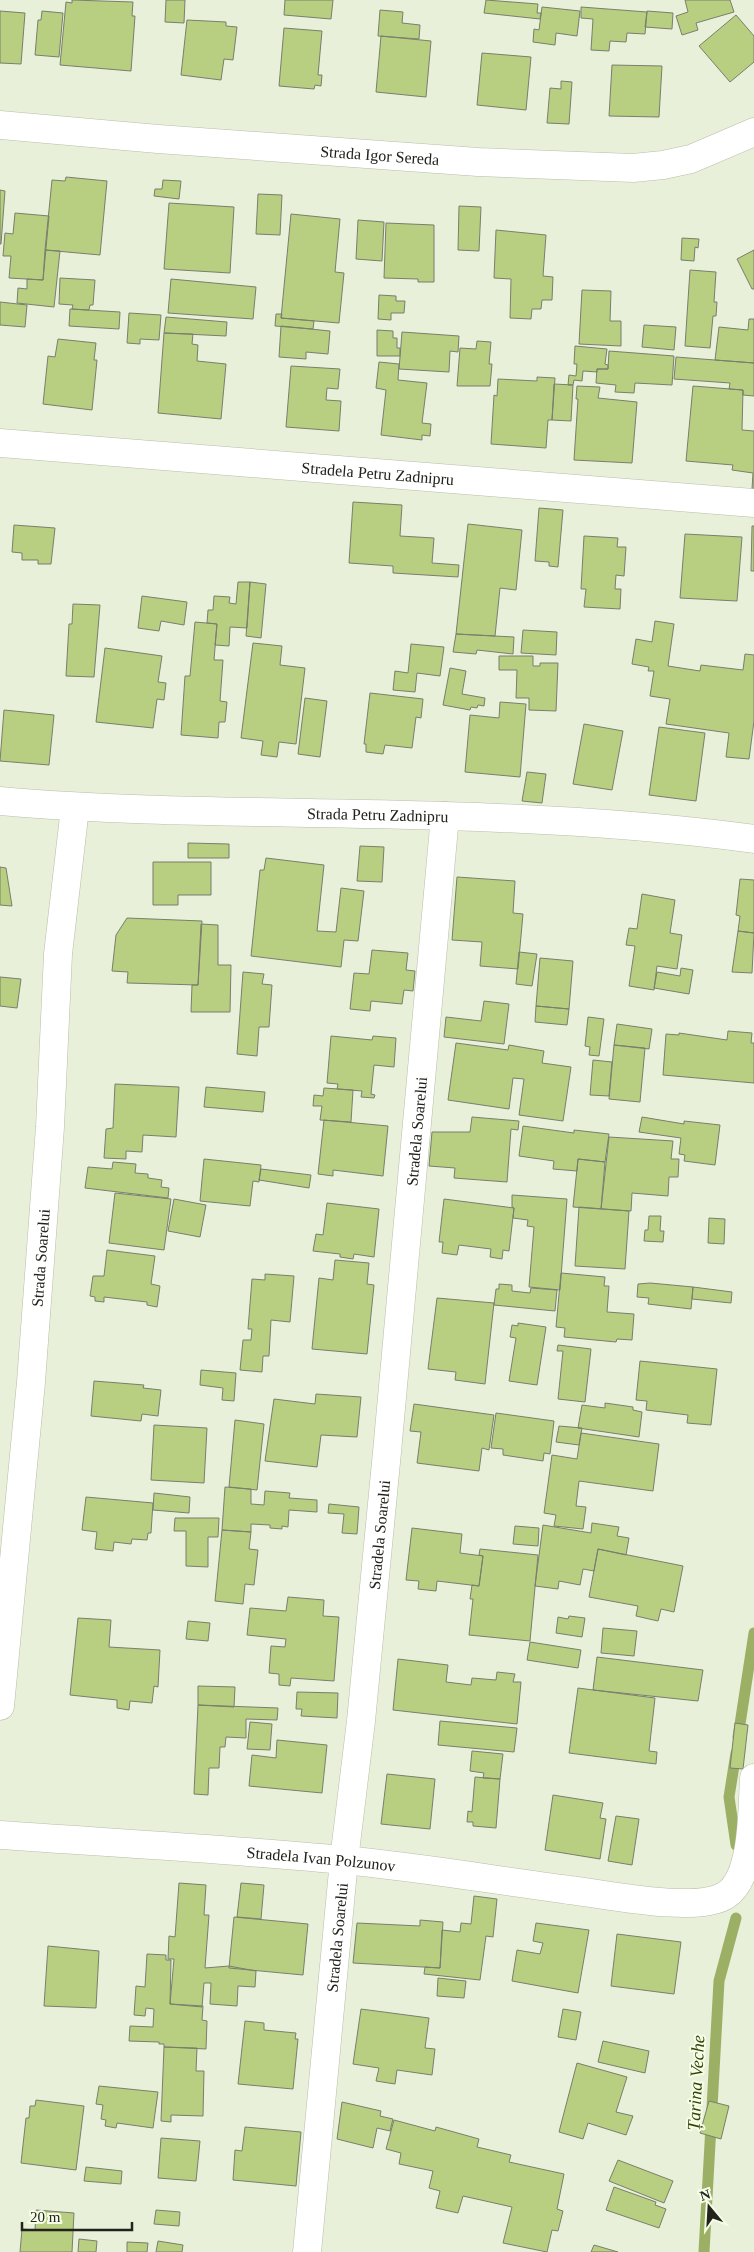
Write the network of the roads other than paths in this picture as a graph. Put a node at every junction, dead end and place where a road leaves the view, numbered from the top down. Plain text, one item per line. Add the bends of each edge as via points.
1 (0, 125) edge
2 (754, 132) edge
3 (0, 443) edge
4 (754, 503) edge
5 (0, 801) edge
6 (75, 808) junction
7 (445, 816) junction
8 (754, 838) edge
9 (0, 1706) edge
10 (754, 1778) edge
11 (0, 1835) edge
12 (344, 1860) junction
13 (307, 2252) edge

1 - 2 street, Strada Igor Sereda via 468,161 633,168 691,159
3 - 4 street, Stradela Petru Zadnipru
5 - 6 street, Strada Petru Zadnipru
6 - 7 street, Strada Petru Zadnipru
6 - 9 street, Strada Soarelui via 58,954 50,1127 32,1372
7 - 8 street, Strada Petru Zadnipru via 687,830
7 - 12 street, Stradela Soarelui via 385,1481
10 - 12 street, Stradela Ivan Polzunov via 749,1848 738,1885 715,1901 696,1904 642,1899
11 - 12 street, Stradela Ivan Polzunov
12 - 13 street, Stradela Soarelui

